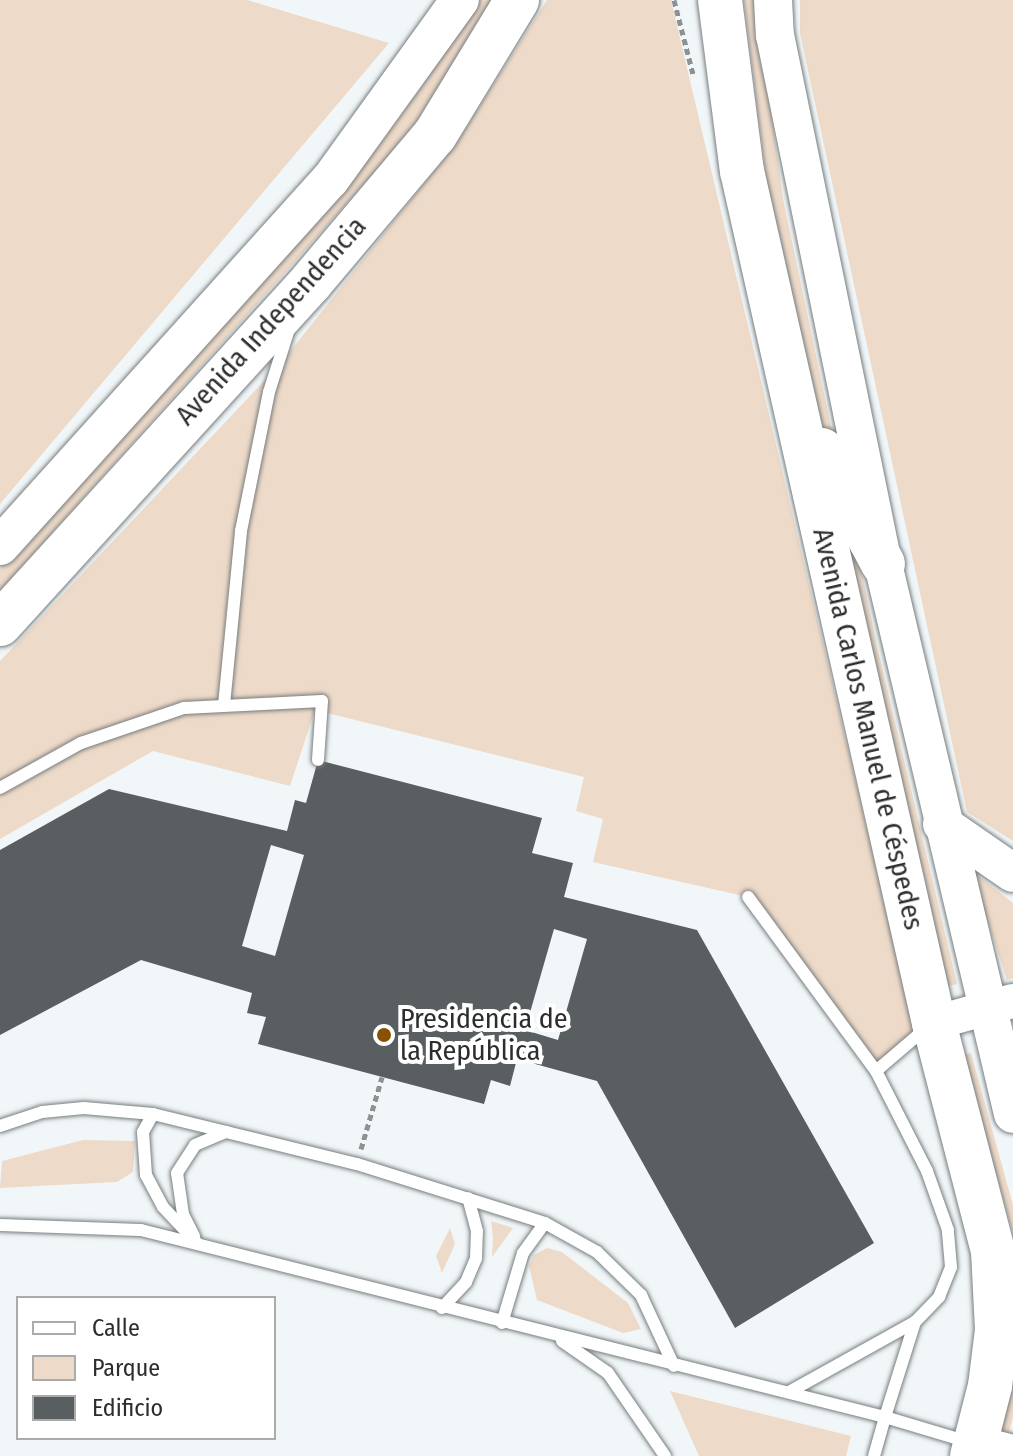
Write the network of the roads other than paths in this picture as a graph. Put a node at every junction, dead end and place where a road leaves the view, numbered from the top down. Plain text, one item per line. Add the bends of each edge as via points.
1 (460, 0) edge
2 (517, 0) edge
3 (691, 0) edge
4 (720, 0) edge
5 (773, 0) edge
6 (742, 171) junction
7 (298, 295) junction
8 (798, 406) junction
9 (0, 546) edge
10 (883, 564) junction
11 (0, 624) edge
12 (224, 705) junction
13 (318, 760) dead end
14 (0, 788) edge
15 (942, 824) junction
16 (1013, 873) edge
17 (748, 897) dead end
18 (1000, 1005) edge
19 (934, 1023) junction
20 (876, 1071) junction
21 (153, 1114) junction
22 (1013, 1114) edge
23 (0, 1126) edge
24 (229, 1131) junction
25 (468, 1198) junction
26 (545, 1223) junction
27 (0, 1225) edge
28 (199, 1245) junction
29 (442, 1308) junction
30 (915, 1322) junction
31 (502, 1323) junction
32 (554, 1336) junction
33 (674, 1366) junction
34 (789, 1392) junction
35 (885, 1417) junction
36 (987, 1451) edge
37 (665, 1456) edge
38 (874, 1456) edge

1 - 9 main road, Avenida Independencia via 330,180
2 - 7 highway, Avenida Independencia via 435,135
3 - 6 highway
4 - 6 highway, Avenida Carlos Manuel de Céspedes
5 - 10 main road, Avenida Carlos Manuel de Céspedes via 775,35
6 - 8 highway, Avenida Carlos Manuel de Céspedes
7 - 11 highway, Avenida Independencia
7 - 12 lane via 269,392 241,531
8 - 10 highway
8 - 19 highway, Avenida Carlos Manuel de Céspedes
10 - 15 main road, Avenida Carlos Manuel de Céspedes
12 - 13 lane via 322,701
12 - 14 lane via 184,708 81,743
15 - 16 main road
15 - 18 main road, Avenida Carlos Manuel de Céspedes
17 - 20 lane
18 - 19 main road
18 - 22 main road, Avenida Carlos Manuel de Céspedes
19 - 20 lane
19 - 36 highway, Avenida Carlos Manuel de Céspedes via 993,1251 997,1330
20 - 30 lane via 927,1171 948,1230 951,1267 939,1297
21 - 23 lane via 84,1108 42,1112
21 - 24 lane
21 - 28 lane via 143,1132 146,1175 163,1207
24 - 25 lane
24 - 28 lane via 195,1145 177,1173 183,1214
25 - 26 lane
25 - 29 lane via 477,1231 476,1258 466,1282
26 - 31 lane via 523,1253
26 - 33 lane via 597,1252 641,1295
27 - 28 lane via 141,1230
28 - 29 lane
29 - 31 lane
30 - 34 lane
30 - 35 lane
31 - 32 lane
32 - 33 lane
32 - 37 lane via 608,1373
33 - 34 lane
34 - 35 lane
35 - 36 lane
35 - 38 lane

